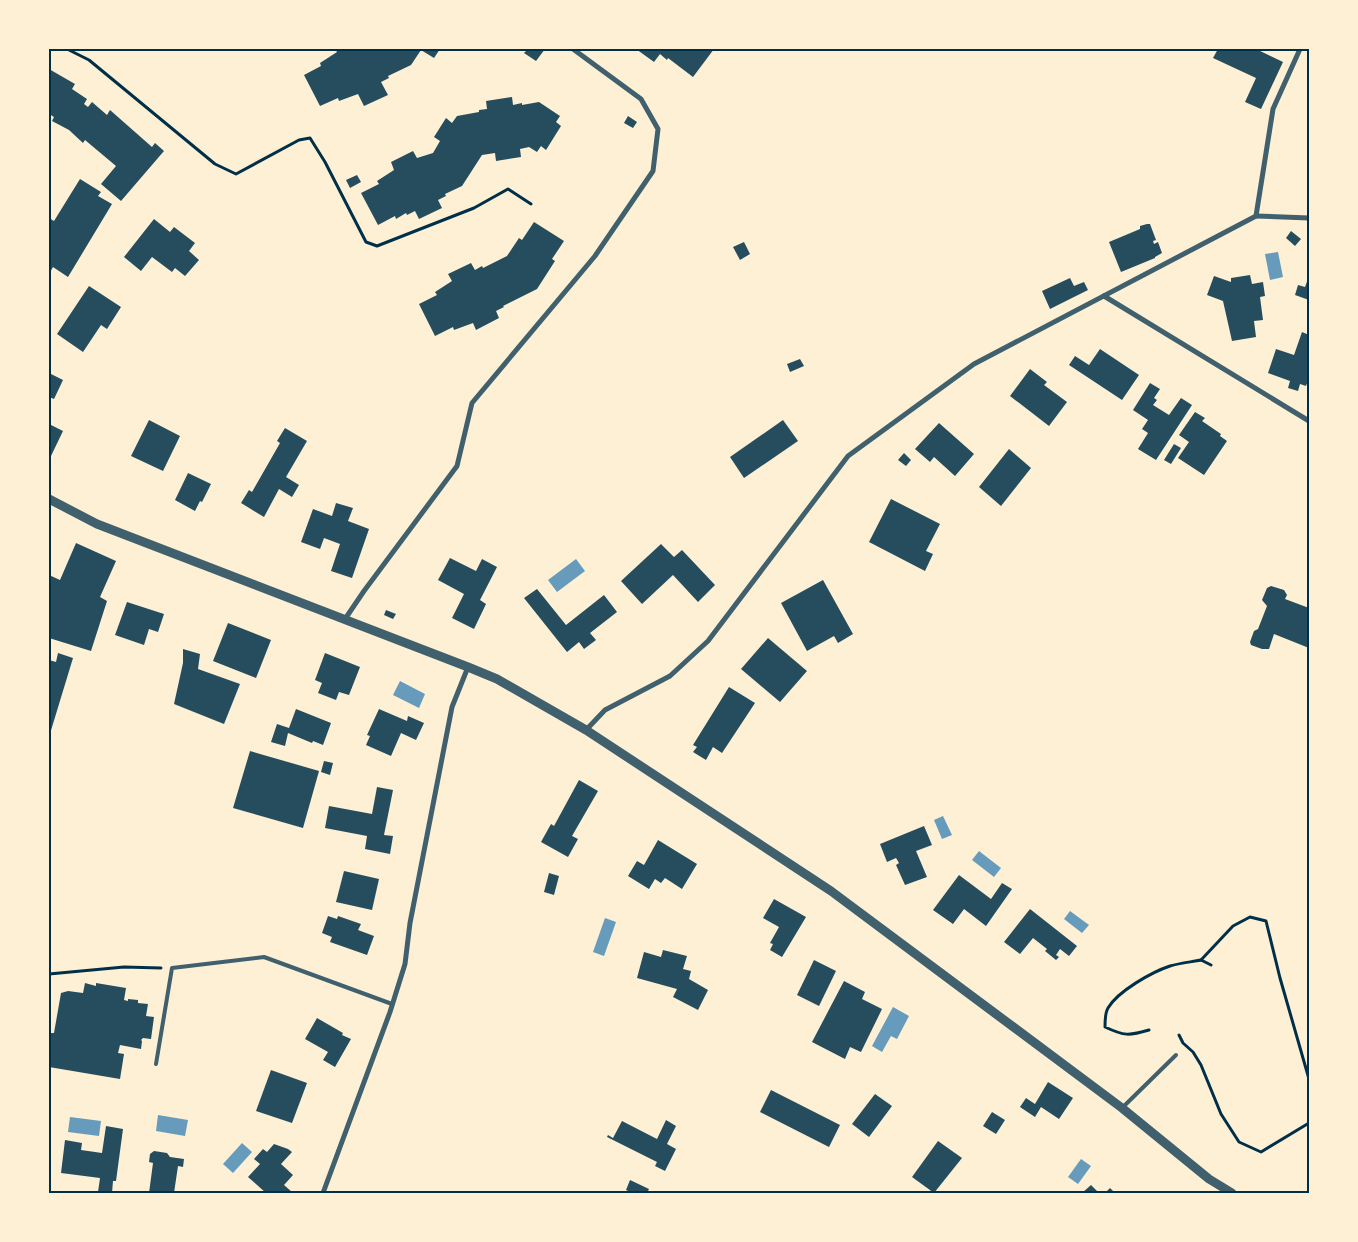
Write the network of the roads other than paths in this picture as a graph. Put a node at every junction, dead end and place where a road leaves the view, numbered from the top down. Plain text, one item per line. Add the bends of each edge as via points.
1 (573, 49) edge
2 (1300, 49) edge
3 (1256, 216) junction
4 (1309, 218) edge
5 (1104, 296) junction
6 (1309, 421) edge
7 (49, 499) edge
8 (345, 619) junction
9 (468, 667) junction
10 (586, 730) junction
11 (392, 1004) junction
12 (1176, 1055) dead end
13 (156, 1064) dead end
14 (1122, 1108) junction
15 (323, 1193) edge
16 (1232, 1193) edge

1 - 8 street via 641,99 658,129 653,172 595,256 472,403 457,466
2 - 3 street via 1273,109
3 - 4 street
3 - 5 street
5 - 6 street
5 - 10 street via 974,364 848,456 708,641 670,676 605,710
7 - 8 street via 96,524
8 - 9 street
9 - 10 street via 497,679
9 - 11 street via 452,707 405,964
10 - 14 street via 831,891
11 - 13 lane via 264,957 172,968
11 - 15 street
12 - 14 lane
14 - 16 street via 1209,1179

